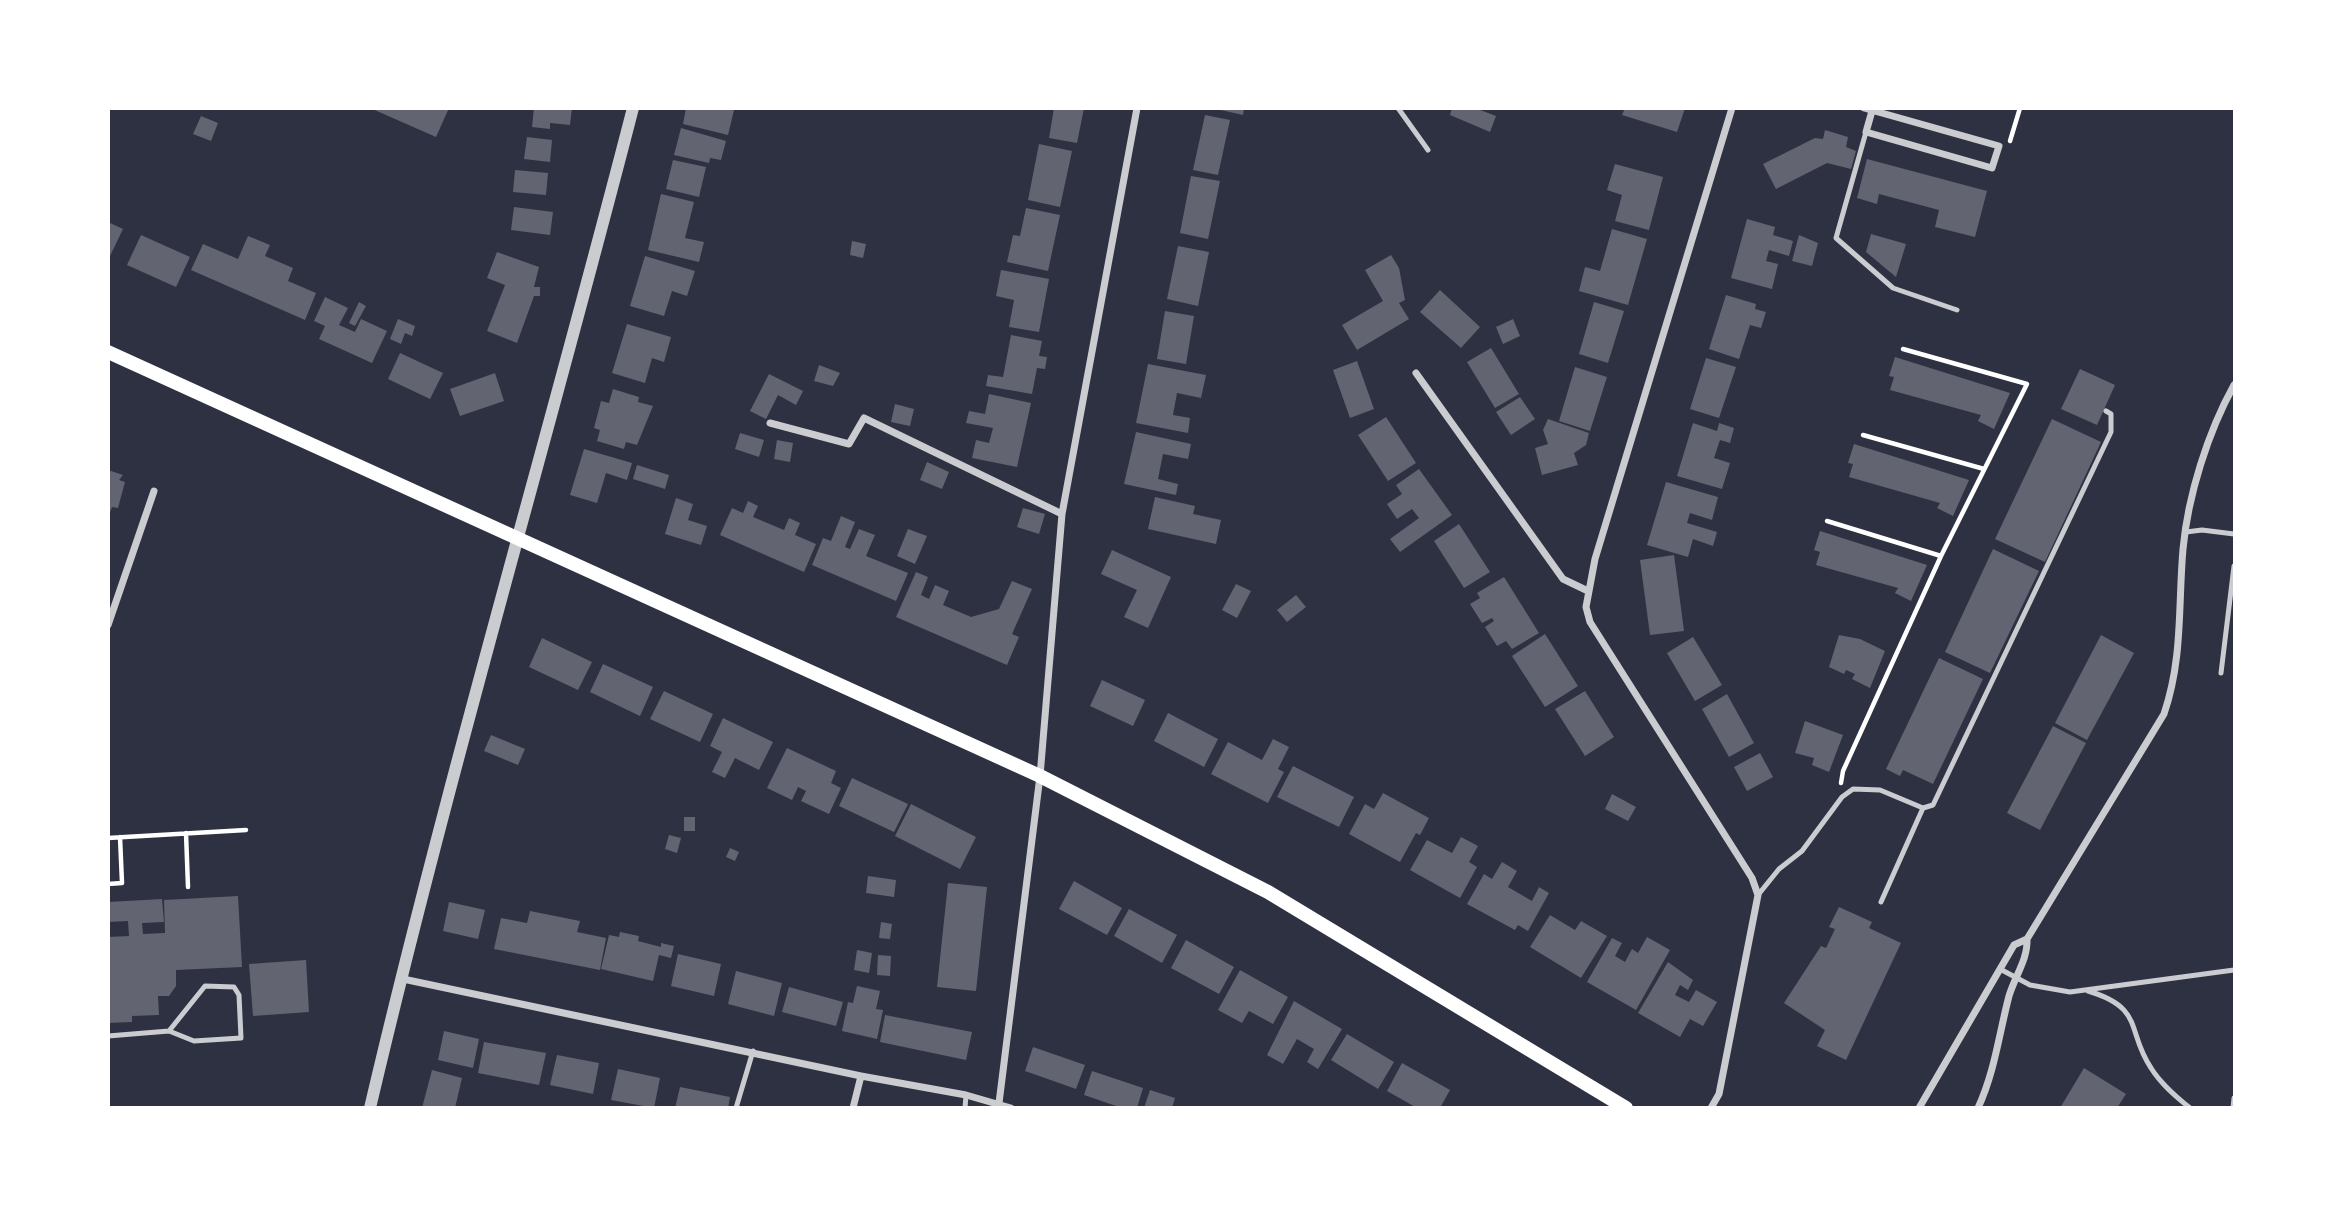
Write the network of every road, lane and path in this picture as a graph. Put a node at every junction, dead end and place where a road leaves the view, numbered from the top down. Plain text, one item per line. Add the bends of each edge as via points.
1 (632, 108) edge
2 (1137, 108) edge
3 (1398, 108) edge
4 (1732, 108) edge
5 (2020, 108) edge
6 (1868, 110) edge
7 (1866, 132) junction
8 (2009, 145) dead end
9 (1428, 150) dead end
10 (1957, 310) dead end
11 (1903, 349) dead end
12 (108, 352) edge
13 (1416, 373) dead end
14 (2235, 385) edge
15 (2106, 411) dead end
16 (770, 423) dead end
17 (1863, 435) dead end
18 (1984, 469) junction
19 (154, 491) dead end
20 (1062, 514) junction
21 (1827, 521) dead end
22 (2186, 532) junction
23 (2235, 534) edge
24 (516, 536) junction
25 (1941, 556) junction
26 (2235, 566) edge
27 (1588, 591) junction
28 (108, 625) edge
29 (2221, 673) dead end
30 (1040, 776) junction
31 (1841, 783) dead end
32 (1923, 808) junction
33 (246, 830) dead end
34 (186, 834) junction
35 (120, 837) junction
36 (108, 838) edge
37 (108, 884) edge
38 (188, 887) dead end
39 (1758, 895) junction
40 (1881, 902) dead end
41 (2027, 939) junction
42 (2000, 969) junction
43 (2235, 970) edge
44 (2014, 978) junction
45 (403, 979) junction
46 (2086, 991) junction
47 (169, 1031) junction
48 (108, 1036) edge
49 (754, 1051) junction
50 (861, 1076) junction
51 (967, 1095) junction
52 (2235, 1098) edge
53 (999, 1103) junction
54 (370, 1108) edge
55 (736, 1108) edge
56 (853, 1108) edge
57 (965, 1108) edge
58 (1011, 1108) edge
59 (1626, 1108) edge
60 (1711, 1108) edge
61 (1919, 1108) edge
62 (1978, 1108) edge
63 (2190, 1108) edge
64 (2233, 1108) edge

1 - 24 street
2 - 20 street
3 - 9 lane
4 - 27 street
5 - 8 path
6 - 7 street
6 - 7 street via 1999,146 1992,168
7 - 10 lane via 1836,238 1893,288
11 - 18 path via 2027,384
12 - 24 main road
13 - 27 street via 1563,579
14 - 22 street via 2207,449
15 - 32 lane via 2111,414 2111,432 1939,795 1933,805
16 - 20 street via 849,444 864,418
17 - 18 path
18 - 25 path
19 - 28 street
20 - 30 street
21 - 25 path
22 - 23 lane
22 - 41 street via 2177,673 2164,714
24 - 30 main road
24 - 45 street
25 - 31 path
26 - 29 lane
27 - 39 street via 1590,622 1752,878
30 - 53 street
30 - 59 main road via 1268,892
32 - 39 lane via 1880,790 1853,789
32 - 40 lane
33 - 34 path
34 - 35 path
34 - 38 path
35 - 36 path
35 - 37 path via 122,883
39 - 60 street via 1719,1094
41 - 42 street via 2014,945
41 - 44 street via 2028,952
42 - 44 lane
42 - 61 street
43 - 46 lane
44 - 46 lane via 2047,990
44 - 62 street via 1991,1080
45 - 49 street
45 - 54 street
46 - 63 lane via 2126,1012 2149,1066
47 - 47 lane via 205,986 234,987 239,995 241,1038 194,1041
47 - 48 lane
49 - 50 street
49 - 55 lane
50 - 51 street
50 - 56 street
51 - 53 street
51 - 57 lane
52 - 64 lane
53 - 58 street

